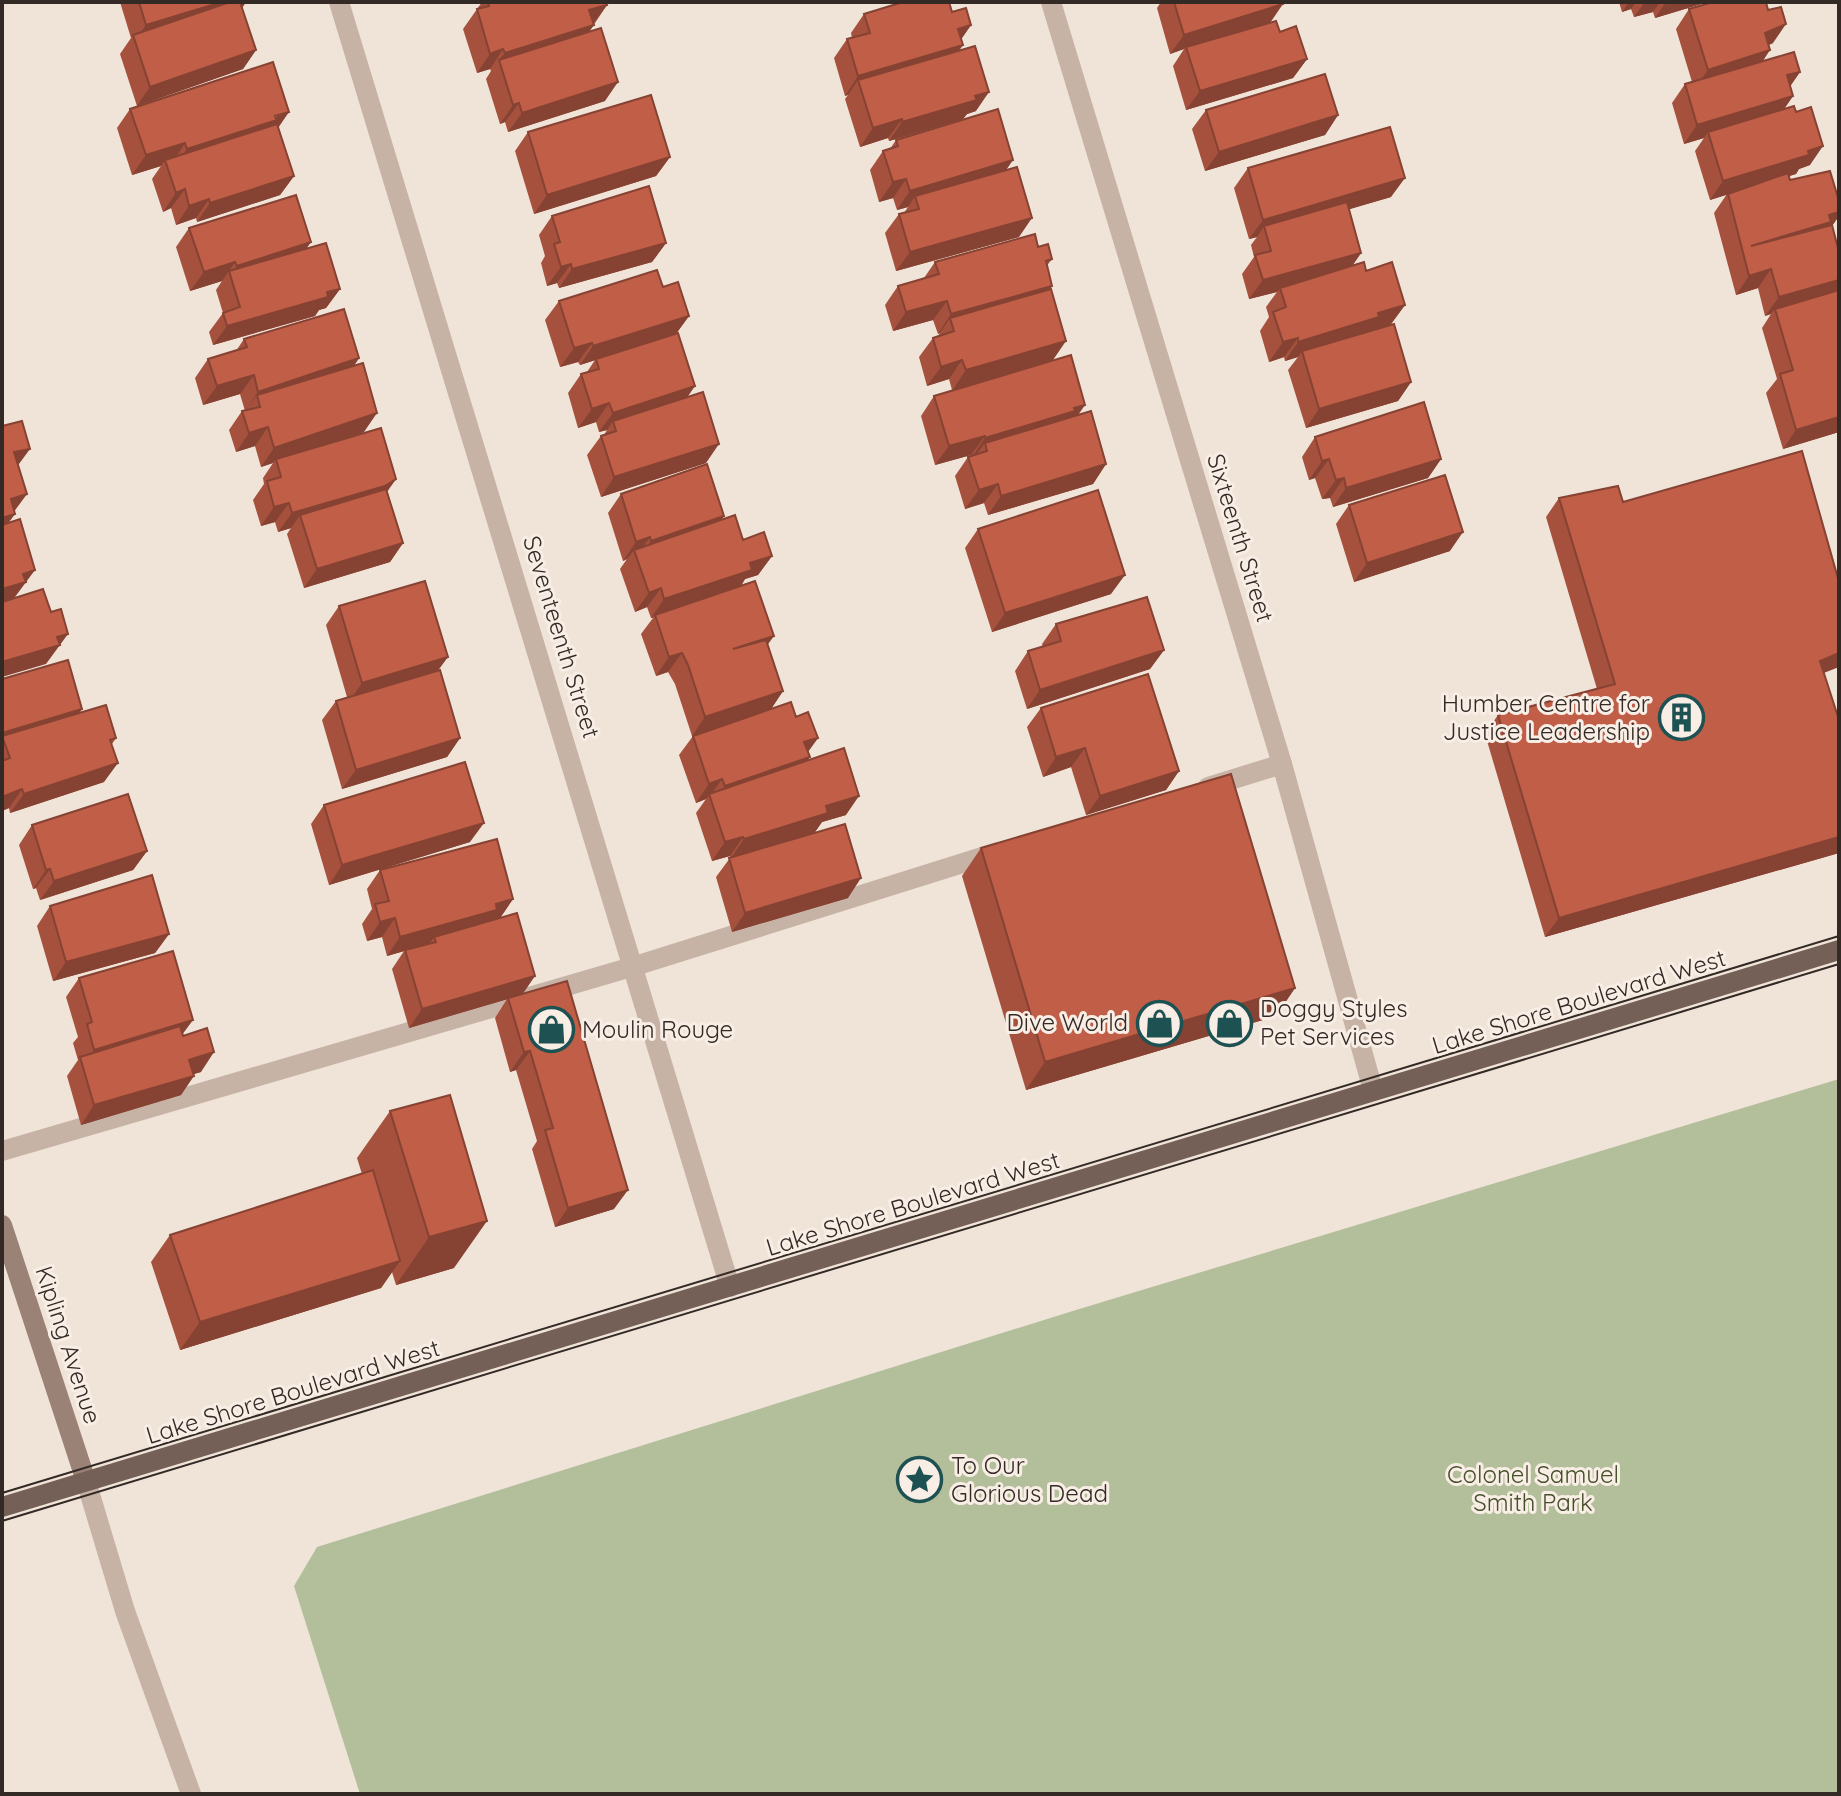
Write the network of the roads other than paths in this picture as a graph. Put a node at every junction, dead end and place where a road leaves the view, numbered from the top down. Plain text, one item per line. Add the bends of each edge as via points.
1 (339, 2) edge
2 (1051, 2) edge
3 (1282, 764) junction
4 (1191, 792) edge
5 (1011, 849) edge
6 (1839, 950) edge
7 (635, 966) junction
8 (1373, 1090) junction
9 (2, 1151) edge
10 (2, 1225) edge
11 (730, 1287) junction
12 (86, 1481) junction
13 (2, 1507) edge
14 (191, 1794) edge

1 - 7 street, Seventeenth Street
2 - 3 street, Sixteenth Street
3 - 4 street
3 - 8 street, Sixteenth Street
5 - 7 street
6 - 8 main road, Lake Shore Boulevard West
7 - 9 street
7 - 11 street, Seventeenth Street
8 - 11 main road, Lake Shore Boulevard West
10 - 12 main road, Kipling Avenue
11 - 12 main road, Lake Shore Boulevard West
12 - 13 main road, Lake Shore Boulevard West
12 - 14 street via 125,1611

